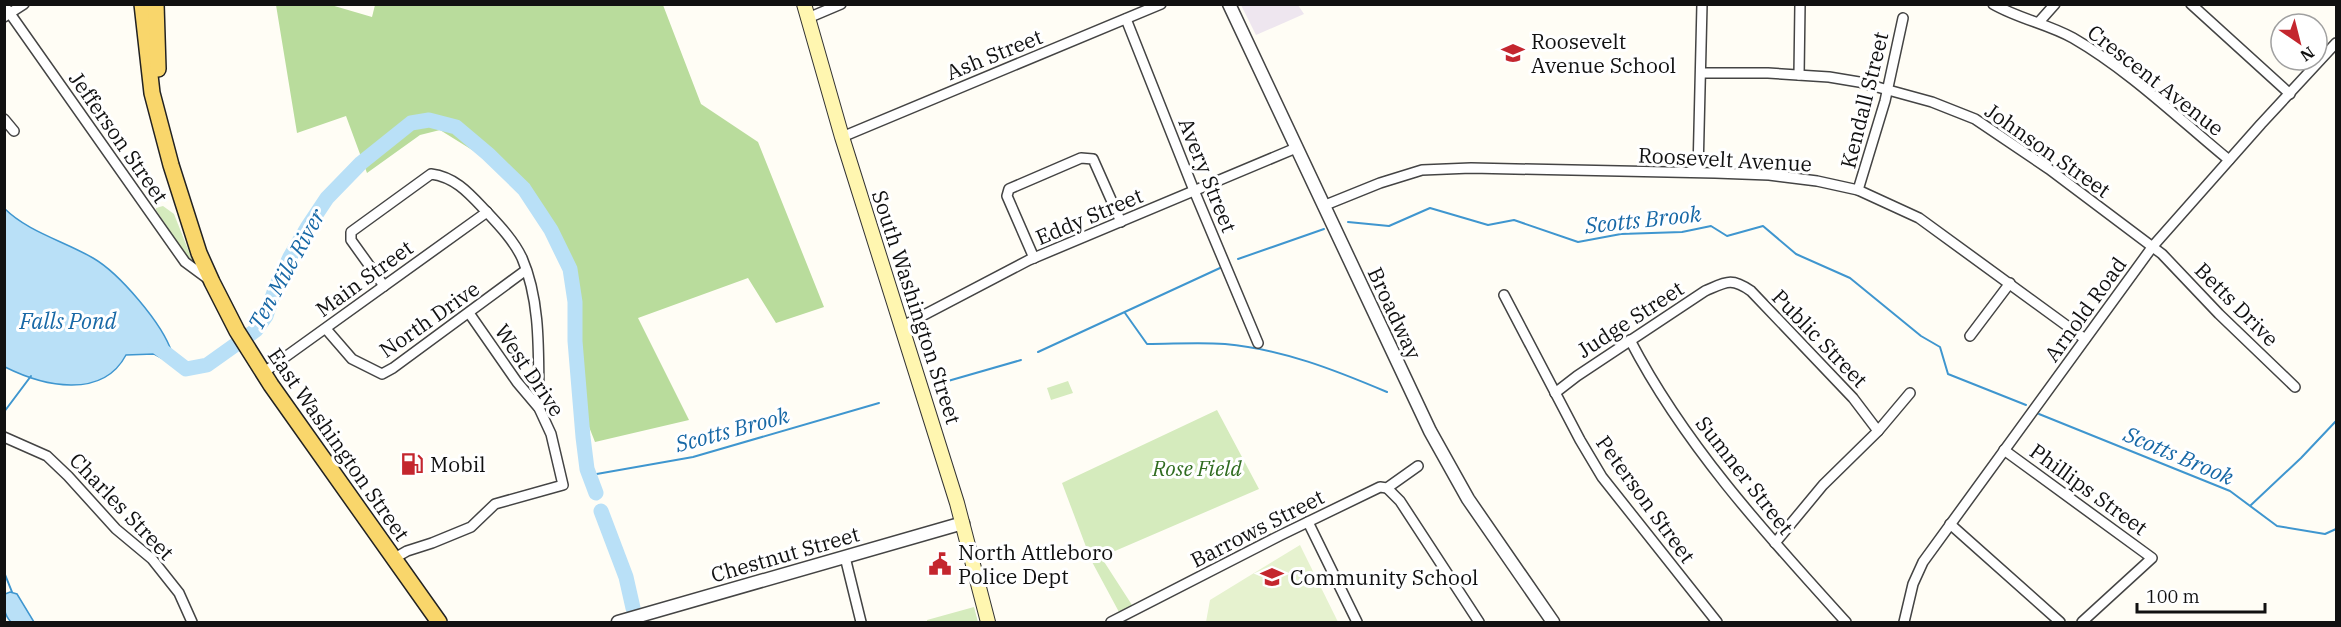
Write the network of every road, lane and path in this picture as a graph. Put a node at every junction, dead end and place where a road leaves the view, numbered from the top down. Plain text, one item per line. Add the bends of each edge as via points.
1 (24, 4) edge
2 (142, 4) edge
3 (156, 4) edge
4 (841, 4) edge
5 (1161, 4) edge
6 (1229, 4) edge
7 (1702, 4) edge
8 (1800, 4) edge
9 (1993, 4) edge
10 (2055, 4) edge
11 (2190, 4) edge
12 (4, 5) edge
13 (806, 11) edge
14 (8, 15) edge
15 (1903, 18) dead end
16 (1126, 19) junction
17 (2039, 22) junction
18 (2337, 43) edge
19 (1701, 73) junction
20 (1799, 75) junction
21 (1887, 91) junction
22 (2290, 94) junction
23 (4, 119) edge
24 (14, 132) dead end
25 (842, 137) junction
26 (1296, 148) junction
27 (166, 149) junction
28 (2229, 160) junction
29 (1698, 172) junction
30 (1858, 190) junction
31 (1194, 191) junction
32 (1323, 206) junction
33 (487, 212) junction
34 (1121, 222) junction
35 (2153, 246) junction
36 (1034, 258) junction
37 (526, 270) junction
38 (1727, 281) joint
39 (212, 282) junction
40 (2010, 283) junction
41 (384, 286) junction
42 (1504, 295) dead end
43 (469, 313) junction
44 (901, 327) junction
45 (326, 329) junction
46 (1970, 336) dead end
47 (2085, 339) junction
48 (1630, 340) junction
49 (1258, 343) dead end
50 (263, 373) junction
51 (2295, 387) dead end
52 (1555, 393) junction
53 (1911, 393) dead end
54 (539, 408) junction
55 (1878, 431) junction
56 (4, 437) edge
57 (2004, 450) junction
58 (1418, 466) dead end
59 (1387, 488) junction
60 (1308, 522) junction
61 (963, 523) junction
62 (1950, 524) junction
63 (1775, 543) junction
64 (845, 557) junction
65 (393, 559) junction
66 (192, 622) edge
67 (439, 622) edge
68 (618, 622) edge
69 (861, 622) edge
70 (988, 622) edge
71 (1111, 622) edge
72 (1357, 622) edge
73 (1479, 622) edge
74 (1553, 622) edge
75 (1717, 622) edge
76 (1846, 622) edge
77 (1904, 622) edge
78 (2060, 622) edge
79 (2082, 622) edge

1 - 14 street
2 - 27 main road, East Washington Street via 152,93
3 - 27 main road, East Washington Street via 158,82
4 - 13 street
5 - 16 street, Ash Street
6 - 26 street, Broadway
7 - 19 street
8 - 20 street
9 - 17 street, Crescent Avenue
10 - 17 street
11 - 22 street
12 - 14 street, Jefferson Street
13 - 25 main road, South Washington Street
14 - 39 street, Jefferson Street via 185,262
15 - 21 street, Kendall Street
16 - 25 street, Ash Street
16 - 31 street, Avery Street
17 - 28 street, Crescent Avenue via 2095,52
18 - 22 street, Arnold Road
19 - 20 street, Johnson Street
19 - 29 street
20 - 21 street, Johnson Street via 1829,77
21 - 30 street, Kendall Street
21 - 35 street, Johnson Street via 1932,102 1975,119
22 - 28 street, Arnold Road
23 - 24 street
25 - 44 main road, South Washington Street
26 - 31 street, Eddy Street
26 - 32 street, Broadway
27 - 39 main road, East Washington Street
28 - 35 street, Arnold Road
29 - 30 street, Roosevelt Avenue via 1769,175
29 - 32 street, Roosevelt Avenue via 1422,170
30 - 40 street, Roosevelt Avenue via 1919,218
31 - 34 street, Eddy Street
31 - 49 street, Avery Street
32 - 74 street, Broadway via 1408,388 1448,463 1493,537
33 - 37 street via 508,236
33 - 41 street, Main Street
33 - 41 street via 446,176 431,174 416,182 351,232 351,240
34 - 36 street, Eddy Street
34 - 36 street via 1092,159 1081,158 1009,189 1007,196
35 - 47 street, Arnold Road
35 - 51 street, Betts Drive
36 - 44 street, Eddy Street
37 - 43 street, North Drive
37 - 54 street via 534,307
38 - 48 street, Judge Street
38 - 55 street, Public Street via 1751,291 1853,398
39 - 50 main road, East Washington Street
40 - 46 street
40 - 47 street, Roosevelt Avenue
41 - 45 street, Main Street
42 - 52 street, Peterson Street
43 - 45 street, North Drive via 382,374 352,359
43 - 54 street, West Drive
44 - 61 main road, South Washington Street
45 - 50 street, Main Street
47 - 57 street, Arnold Road
48 - 52 street, Judge Street
48 - 63 street, Sumner Street via 1702,453
50 - 65 main road, East Washington Street
52 - 75 street, Peterson Street via 1602,477
53 - 55 street
54 - 65 street, West Drive via 554,445 563,485 495,504 471,527
55 - 63 street via 1823,485
56 - 66 street, Charles Street via 47,456 68,476 116,529 152,559 179,593
57 - 62 street, Arnold Road
57 - 79 street, Phillips Street via 2152,558
58 - 59 street, Barrows Street
59 - 60 street, Barrows Street via 1380,487
59 - 73 street via 1400,501
60 - 71 street, Barrows Street
60 - 72 street
61 - 64 street, Chestnut Street
61 - 70 main road, South Washington Street
62 - 77 street, Arnold Road via 1918,570
62 - 78 street
63 - 76 street, Sumner Street
64 - 68 street, Chestnut Street
64 - 69 street
65 - 67 main road, East Washington Street

